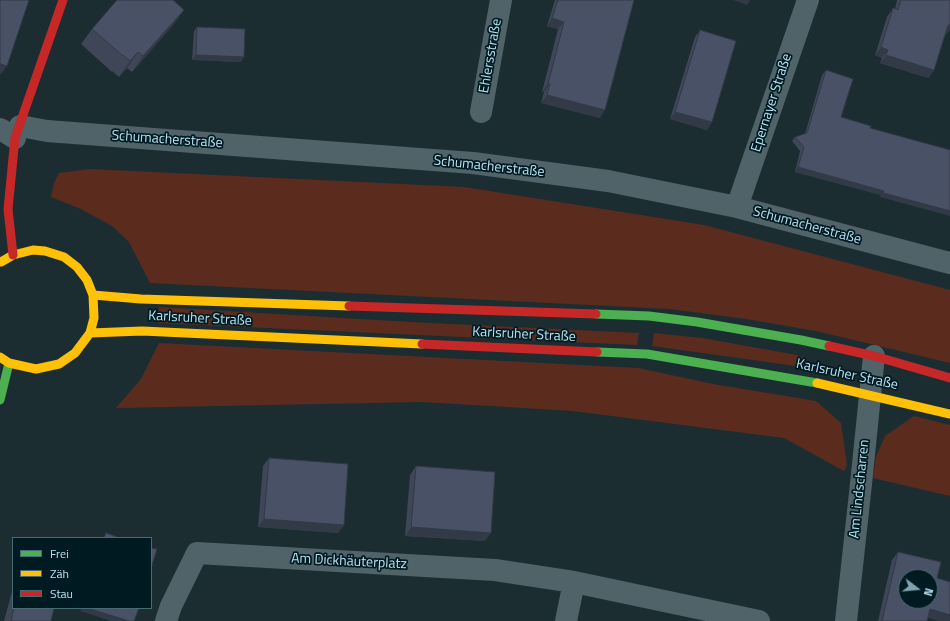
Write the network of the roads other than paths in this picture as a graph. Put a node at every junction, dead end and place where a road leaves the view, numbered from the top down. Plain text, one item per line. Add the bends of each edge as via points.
1 (63, 0) edge
2 (500, 0) edge
3 (808, 0) edge
4 (481, 112) dead end
5 (12, 131) edge
6 (737, 207) junction
7 (13, 255) junction
8 (0, 263) edge
9 (950, 263) edge
10 (93, 295) junction
11 (90, 333) junction
12 (874, 356) junction
13 (0, 357) edge
14 (9, 363) junction
15 (950, 378) edge
16 (870, 393) junction
17 (0, 400) edge
18 (950, 414) edge
19 (574, 582) junction
20 (166, 621) edge
21 (566, 621) edge
22 (759, 621) edge
23 (846, 621) edge

1 - 5 main road
2 - 4 street, Ehlersstraße
3 - 6 street, Epernayer Straße
5 - 6 street, Schumacherstraße via 473,163 608,181
5 - 7 main road via 8,209
6 - 9 street, Schumacherstraße
7 - 8 main road
7 - 10 main road via 33,250 64,257 77,267 87,280
10 - 11 main road via 94,318
10 - 12 main road, Karlsruher Straße via 141,299 649,316 794,339
11 - 14 main road via 75,354 59,364 36,369
11 - 16 main road, Karlsruher Straße via 150,331 647,354
12 - 15 main road, Karlsruher Straße
12 - 16 street, Am Lindscharren
13 - 14 main road
14 - 17 main road
16 - 18 main road, Karlsruher Straße
16 - 23 street, Am Lindscharren
19 - 20 street, Am Dickhäuterplatz via 496,570 197,553
19 - 21 street
19 - 22 street

